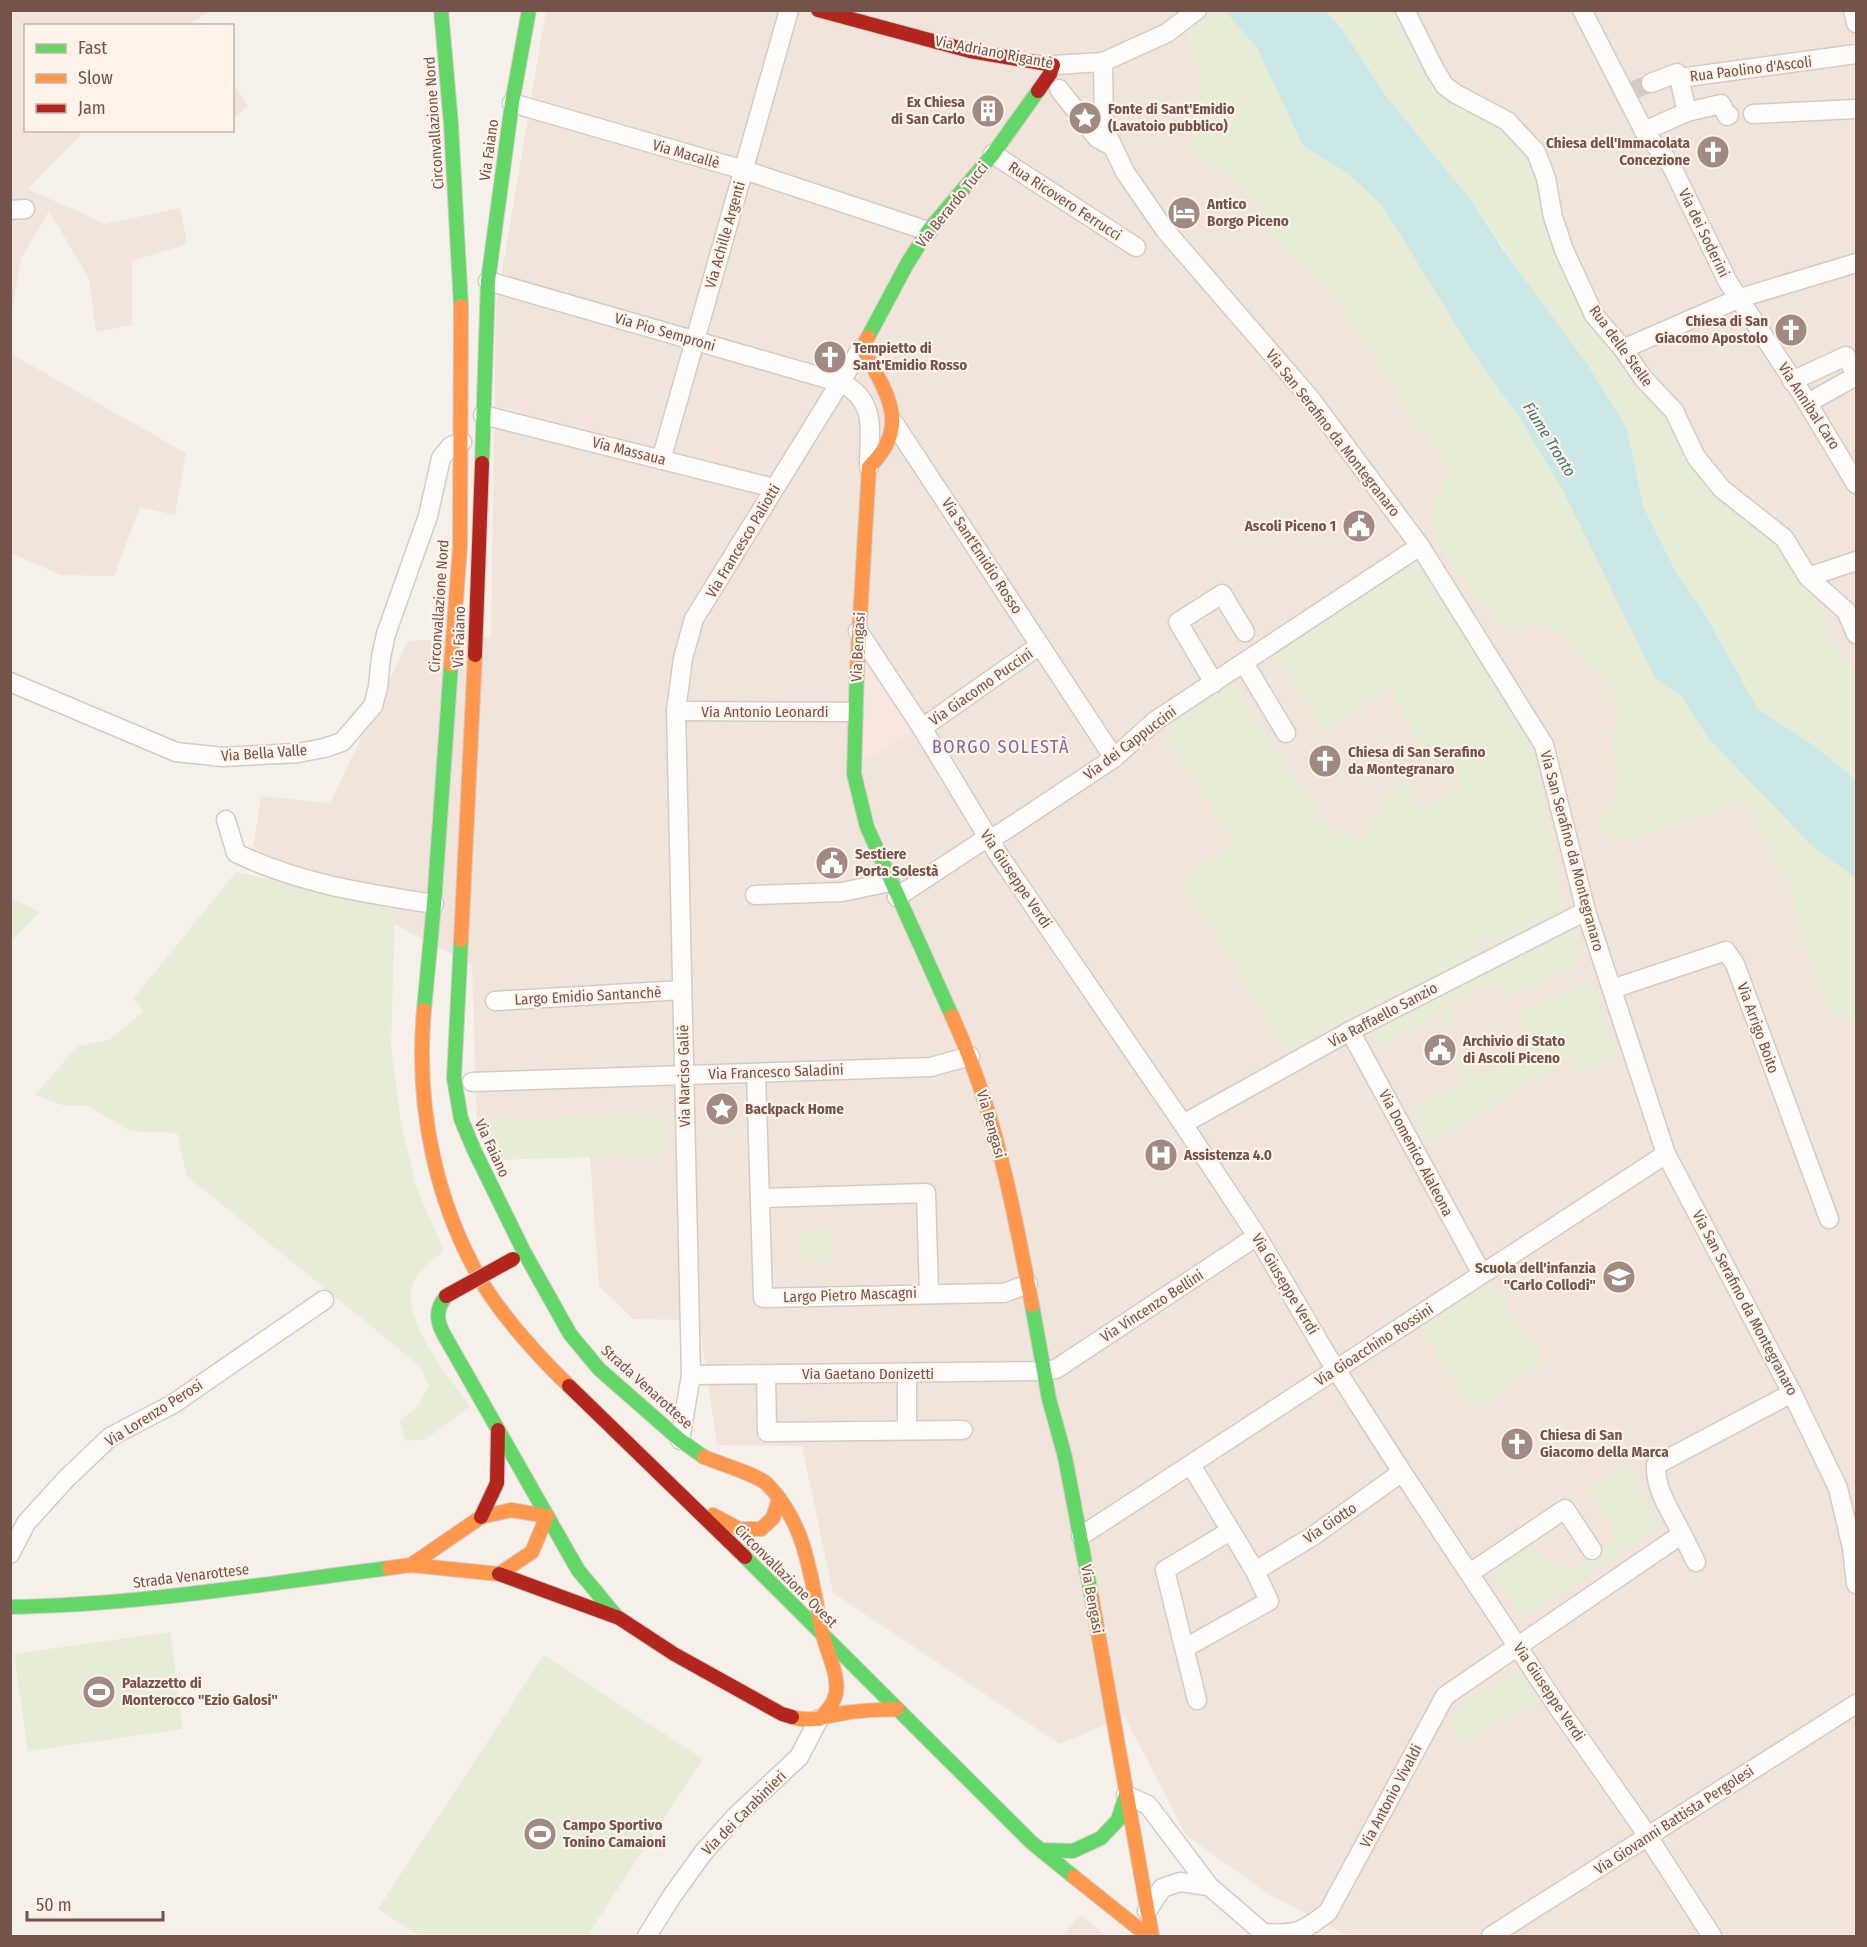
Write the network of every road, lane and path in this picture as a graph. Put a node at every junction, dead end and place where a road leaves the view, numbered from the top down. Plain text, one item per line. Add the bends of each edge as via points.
1 (441, 10) edge
2 (529, 10) edge
3 (789, 10) edge
4 (818, 10) edge
5 (1197, 10) edge
6 (1405, 10) edge
7 (1582, 10) edge
8 (1853, 10) edge
9 (1857, 23) edge
10 (1857, 54) edge
11 (1102, 62) junction
12 (1053, 65) junction
13 (1679, 78) junction
14 (1651, 83) tunnel mouth
15 (1059, 89) dead end
16 (512, 103) junction
17 (1857, 109) edge
18 (1687, 112) junction
19 (1726, 112) dead end
20 (1753, 114) dead end
21 (1644, 131) junction
22 (1112, 146) junction
23 (993, 154) junction
24 (744, 170) junction
25 (928, 231) junction
26 (1136, 248) dead end
27 (1857, 263) edge
28 (488, 281) junction
29 (1740, 298) junction
30 (695, 340) junction
31 (862, 347) junction
32 (1623, 349) junction
33 (1857, 375) edge
34 (1792, 381) junction
35 (842, 383) junction
36 (1808, 403) junction
37 (483, 415) junction
38 (894, 423) junction
39 (462, 442) junction
40 (661, 460) junction
41 (869, 467) junction
42 (1857, 484) edge
43 (774, 488) junction
44 (1420, 546) junction
45 (1857, 561) edge
46 (1808, 577) junction
47 (1851, 609) edge
48 (858, 631) junction
49 (1245, 633) dead end
50 (1857, 634) edge
51 (1040, 645) junction
52 (1251, 659) junction
53 (10, 682) edge
54 (1214, 683) junction
55 (676, 711) junction
56 (854, 712) junction
57 (922, 728) junction
58 (1286, 733) dead end
59 (1114, 758) junction
60 (226, 820) dead end
61 (988, 838) junction
62 (894, 889) junction
63 (755, 895) dead end
64 (434, 904) junction
65 (1586, 911) junction
66 (1612, 988) junction
67 (682, 990) junction
68 (495, 1001) dead end
69 (1350, 1031) junction
70 (970, 1056) junction
71 (756, 1073) junction
72 (684, 1075) junction
73 (472, 1082) dead end
74 (1183, 1124) junction
75 (1666, 1154) junction
76 (760, 1198) junction
77 (445, 1201) joint
78 (1829, 1219) dead end
79 (1257, 1236) junction
80 (519, 1255) junction
81 (1482, 1274) junction
82 (1028, 1284) junction
83 (929, 1293) junction
84 (324, 1300) dead end
85 (1336, 1369) junction
86 (1045, 1371) junction
87 (907, 1374) junction
88 (691, 1375) junction
89 (766, 1375) junction
90 (1792, 1393) junction
91 (498, 1430) junction
92 (908, 1430) junction
93 (963, 1430) dead end
94 (680, 1440) junction
95 (1191, 1464) junction
96 (1402, 1472) junction
97 (779, 1498) junction
98 (691, 1503) junction
99 (547, 1516) junction
100 (480, 1517) junction
101 (1230, 1531) junction
102 (1682, 1534) junction
103 (1081, 1536) junction
104 (1592, 1550) dead end
105 (10, 1554) edge
106 (1696, 1562) dead end
107 (411, 1565) junction
108 (1255, 1572) junction
109 (1470, 1573) junction
110 (499, 1574) junction
111 (1857, 1584) edge
112 (10, 1607) edge
113 (619, 1618) junction
114 (823, 1637) junction
115 (1518, 1645) junction
116 (1185, 1648) junction
117 (1197, 1700) dead end
118 (1857, 1704) edge
119 (897, 1709) junction
120 (819, 1719) junction
121 (1126, 1795) junction
122 (1648, 1837) junction
123 (1041, 1850) junction
124 (1209, 1886) junction
125 (1147, 1911) junction
126 (1328, 1912) junction
127 (1265, 1935) edge
128 (647, 1936) edge
129 (1150, 1936) edge
130 (1320, 1936) edge
131 (1491, 1936) edge
132 (1712, 1936) edge

1 - 39 main road, Circonvallazione Nord via 461,285
2 - 16 main road, Via Faiano
3 - 24 street, Via Achille Argenti
4 - 12 main road, Via Adriano Rigantè via 970,51
5 - 11 street, Via Adriano Rigantè via 1167,33
6 - 32 street, Rua delle Stelle via 1445,86 1507,121 1536,152 1564,250 1594,315
7 - 21 street, Via dei Soderini
8 - 9 street
10 - 13 street, Rua Paolino d'Ascoli
11 - 12 street, Via Adriano Rigantè
11 - 22 street, Via San Serafino da Montegranaro via 1104,128
12 - 23 main road, Via Berardo Tucci
13 - 14 street, Rua Paolino d'Ascoli via 1677,73
13 - 18 street
15 - 22 street via 1097,138
16 - 24 street, Via Macallè
16 - 28 main road, Via Faiano
17 - 20 street
18 - 19 street
18 - 21 street
21 - 29 street, Via dei Soderini via 1671,165 1728,282
22 - 44 street, Via San Serafino da Montegranaro via 1165,230 1310,398
23 - 25 main road, Via Berardo Tucci
23 - 26 street, Rua Ricovero Ferrucci
24 - 25 street, Via Macallè
24 - 30 street, Via Achille Argenti
25 - 31 main road, Via Berardo Tucci
27 - 29 street
28 - 30 street, Via Pio Semproni
28 - 37 main road, Via Faiano
29 - 32 street
29 - 34 street, Via Annibal Caro
30 - 35 street, Via Pio Semproni
30 - 40 street, Via Achille Argenti
31 - 35 street, Via Berardo Tucci
31 - 38 main road, Via Sant'Emidio Rosso
32 - 46 street, Rua delle Stelle via 1674,411 1708,474 1784,537
33 - 34 street via 1846,356
33 - 36 street
34 - 36 street, Via Annibal Caro
35 - 41 street, Via Bengasi via 865,402 869,415
35 - 43 street, Via Francesco Paliotti
36 - 42 street, Via Annibal Caro
37 - 40 street, Via Massaua
37 - 80 main road, Via Faiano via 454,1078 460,1119
38 - 41 main road via 888,443
38 - 51 street, Via Sant'Emidio Rosso
39 - 53 street, Via Bella Valle via 451,446 441,459 428,516 386,634 373,706 342,742 298,753 223,757 176,752
39 - 64 main road, Circonvallazione Nord via 460,547
40 - 43 street, Via Massaua
41 - 48 main road, Via Bengasi
43 - 55 street, Via Francesco Paliotti via 694,619 682,658
44 - 52 street, Via dei Cappuccini
44 - 65 street, Via San Serafino da Montegranaro via 1544,745
45 - 46 street
46 - 47 street, Rua delle Stelle
47 - 50 street, Rua delle Stelle
48 - 56 main road, Via Bengasi
48 - 57 street, Via Giuseppe Verdi
49 - 54 street via 1222,594 1178,622
51 - 57 street, Via Giacomo Puccini
51 - 59 street, Via Sant'Emidio Rosso
52 - 54 street, Via dei Cappuccini
52 - 58 street
54 - 59 street, Via dei Cappuccini via 1155,721
55 - 56 street, Via Antonio Leonardi
55 - 67 street, Via Narciso Galiè
56 - 62 main road, Via Bengasi via 854,774 867,827
57 - 61 street, Via Giuseppe Verdi
59 - 61 street, Via dei Cappuccini
60 - 64 street via 236,853 267,868 345,890
61 - 62 street, Via dei Cappuccini
61 - 74 street, Via Giuseppe Verdi
62 - 63 street
62 - 70 main road, Via Bengasi
64 - 77 main road, Circonvallazione Nord via 422,1067 425,1113
65 - 66 street, Via San Serafino da Montegranaro
65 - 69 street, Via Raffaello Sanzio
66 - 75 street, Via San Serafino da Montegranaro
66 - 78 street, Via Arrigo Boito via 1726,951 1739,975
67 - 68 street, Largo Emidio Santanchè
67 - 72 street, Via Narciso Galiè
69 - 74 street, Via Raffaello Sanzio
69 - 81 street, Via Domenico Alaleona
70 - 71 street, Via Francesco Saladini via 931,1067
70 - 82 main road, Via Bengasi via 998,1141
71 - 72 street, Via Francesco Saladini
71 - 76 street, Largo Pietro Mascagni
72 - 73 street, Via Francesco Saladini
72 - 88 street, Via Narciso Galiè
74 - 79 street, Via Giuseppe Verdi
75 - 81 street, Via Gioacchino Rossini
75 - 90 street, Via San Serafino da Montegranaro
76 - 83 street, Largo Pietro Mascagni via 763,1298
76 - 83 street, Largo Pietro Mascagni via 926,1193
77 - 98 main road, Circonvallazione Ovest via 488,1291 516,1330
79 - 85 street, Via Giuseppe Verdi
79 - 86 street, Via Vincenzo Bellini via 1056,1369
80 - 91 main road, Strada Venarottese, bridge via 446,1296 439,1304 438,1323
80 - 94 main road, Strada Venarottese via 570,1334 592,1360
81 - 85 street, Via Gioacchino Rossini
82 - 83 street, Largo Pietro Mascagni via 1004,1293
82 - 86 main road, Via Bengasi
84 - 105 street, Via Lorenzo Perosi via 173,1404 110,1437 26,1523
85 - 95 street, Via Gioacchino Rossini
85 - 96 street, Via Giuseppe Verdi
86 - 87 street, Via Gaetano Donizetti
86 - 103 main road, Via Bengasi
87 - 89 street, Via Gaetano Donizetti
87 - 92 street
88 - 89 street, Via Gaetano Donizetti
88 - 94 street, Via Narciso Galiè
89 - 92 street via 767,1432
90 - 102 street via 1656,1465 1659,1489
90 - 111 street, Via San Serafino da Montegranaro via 1838,1488
91 - 99 main road, Strada Venarottese
91 - 100 main road, Strada Venarottese via 497,1483
92 - 93 street
94 - 97 main road, Strada Venarottese via 700,1455 765,1482
95 - 101 street
95 - 103 street, Via Gioacchino Rossini
96 - 108 street, Via Giotto
96 - 109 street, Via Giuseppe Verdi
97 - 98 main road via 773,1518 761,1529 739,1530
97 - 114 main road, Strada Venarottese via 800,1533
98 - 114 main road, Circonvallazione Ovest
99 - 100 main road, Strada Venarottese via 511,1510
99 - 110 main road via 532,1552
99 - 113 main road, Strada Venarottese via 578,1570
100 - 107 main road, Strada Venarottese
101 - 108 street
101 - 116 street via 1165,1570
102 - 106 street
102 - 115 street, Via Antonio Vivaldi
103 - 121 main road, Via Bengasi
104 - 109 street via 1565,1509
107 - 110 main road, Strada Venarottese
107 - 112 main road, Strada Venarottese via 195,1593 69,1606
108 - 116 street via 1269,1601
109 - 115 street, Via Giuseppe Verdi
110 - 113 main road, Strada Venarottese
113 - 120 main road, Strada Venarottese via 674,1654 782,1714 801,1720
114 - 119 main road, Circonvallazione Ovest
114 - 120 main road, Strada Venarottese via 836,1692 830,1708
115 - 122 street, Via Giuseppe Verdi
115 - 126 street, Via Antonio Vivaldi via 1445,1695
116 - 117 street
118 - 122 street, Via Giovanni Battista Pergolesi
119 - 120 main road, Strada Venarottese
119 - 123 main road, Circonvallazione Ovest
120 - 128 street, Via dei Carabinieri via 799,1757 703,1853
121 - 123 main road via 1118,1820 1101,1838 1073,1851
121 - 124 street via 1148,1805
121 - 125 main road, Via Bengasi
122 - 131 street, Via Giovanni Battista Pergolesi
122 - 132 street, Via Giuseppe Verdi
123 - 129 main road, Circonvallazione Ovest
124 - 125 street via 1180,1882 1162,1888
124 - 127 street
125 - 129 main road, Via Bengasi
126 - 127 street, Via Antonio Vivaldi via 1306,1930
126 - 130 street

